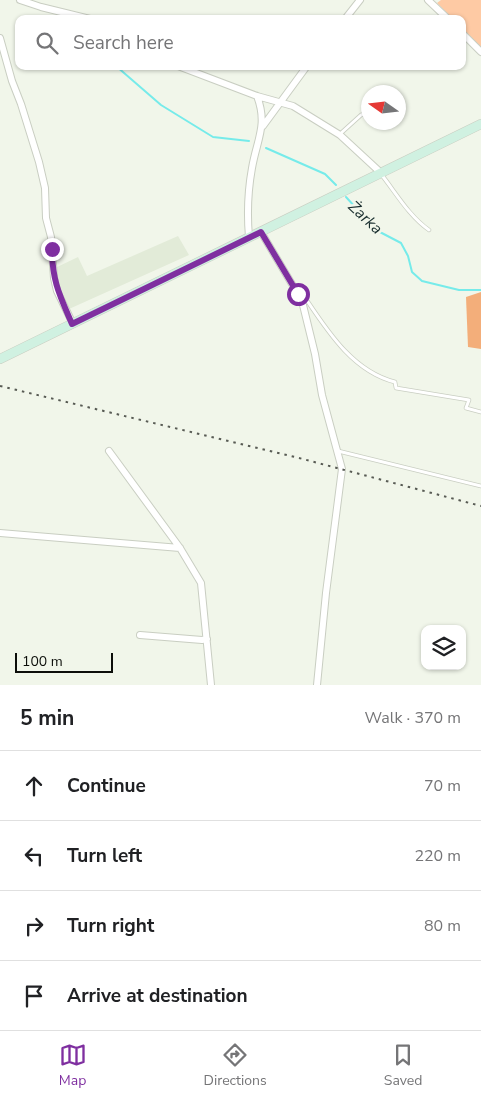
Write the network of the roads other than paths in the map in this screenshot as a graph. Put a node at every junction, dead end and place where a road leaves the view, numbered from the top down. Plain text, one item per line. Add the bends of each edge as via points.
1 (20, 0) edge
2 (360, 0) edge
3 (428, 0) edge
4 (74, 15) edge
5 (348, 15) edge
6 (444, 15) edge
7 (466, 37) edge
8 (0, 38) edge
9 (481, 52) edge
10 (189, 70) edge
11 (305, 70) edge
12 (257, 96) junction
13 (280, 101) junction
14 (361, 115) edge
15 (481, 124) edge
16 (263, 126) junction
17 (340, 135) junction
18 (380, 172) junction
19 (429, 230) dead end
20 (261, 232) junction
21 (249, 237) junction
22 (302, 301) junction
23 (72, 324) junction
24 (0, 359) edge
25 (481, 412) edge
26 (336, 450) junction
27 (109, 451) dead end
28 (481, 486) edge
29 (0, 534) edge
30 (180, 548) junction
31 (140, 635) dead end
32 (207, 639) junction
33 (211, 685) edge
34 (317, 685) edge

1 - 4 street
2 - 5 street
3 - 6 street
7 - 9 street
8 - 23 street via 39,162 45,188 54,278
10 - 12 street
11 - 13 street
12 - 13 street
12 - 16 street via 262,108
13 - 16 street
13 - 17 street
14 - 17 lane
15 - 18 main road
16 - 21 street via 252,168 247,216
17 - 18 street
18 - 19 lane via 406,207
18 - 20 main road
20 - 21 main road
20 - 22 street
21 - 23 main road
22 - 25 lane via 308,302 344,350 382,379 395,382 396,388 469,400 466,408
22 - 26 street
23 - 24 main road
26 - 28 lane
26 - 34 street via 342,476
27 - 30 street
29 - 30 street
30 - 32 street via 201,583
31 - 32 street
32 - 33 street

